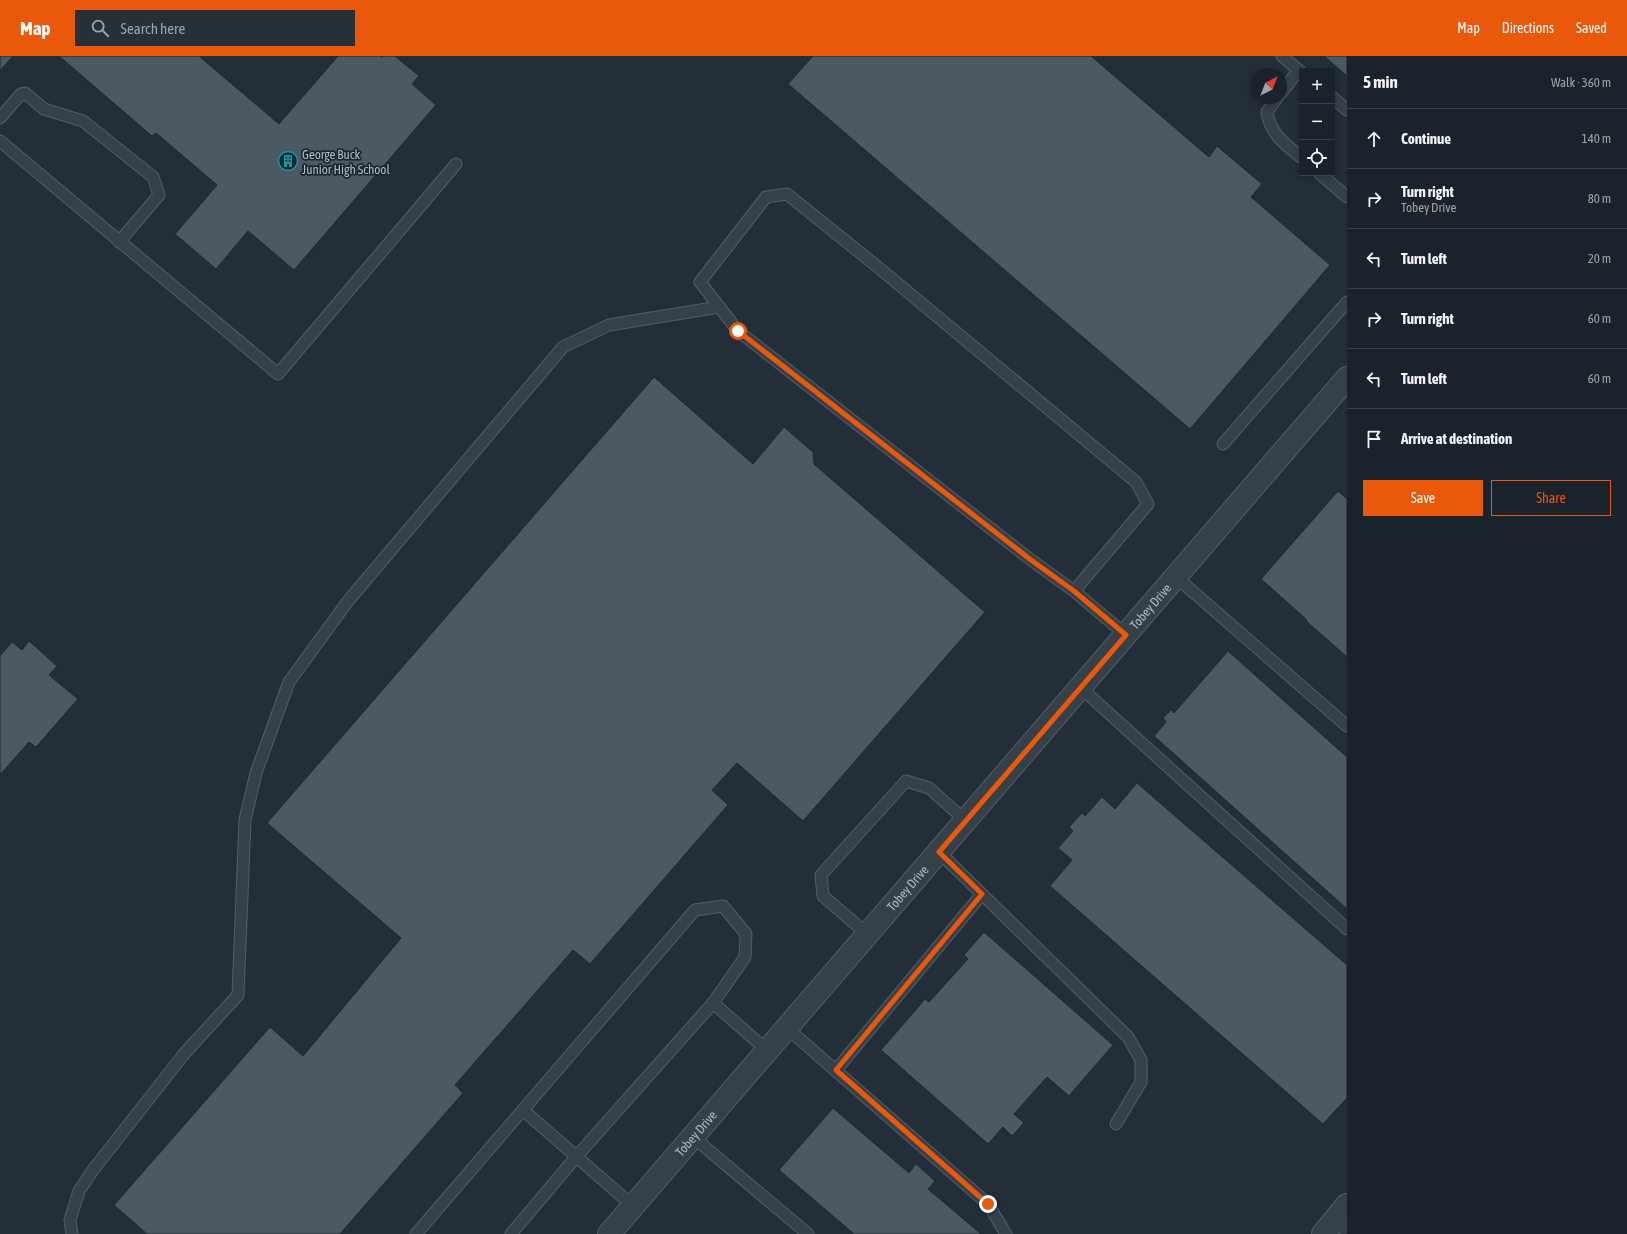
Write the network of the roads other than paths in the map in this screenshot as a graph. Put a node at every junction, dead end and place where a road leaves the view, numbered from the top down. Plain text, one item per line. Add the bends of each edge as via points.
1 (1282, 56) edge
2 (1299, 69) edge
3 (1299, 73) edge
4 (1287, 86) edge
5 (1335, 100) edge
6 (1273, 104) edge
7 (1347, 110) edge
8 (0, 118) edge
9 (0, 142) edge
10 (1299, 155) edge
11 (456, 164) dead end
12 (1322, 176) edge
13 (1347, 197) edge
14 (120, 242) junction
15 (1347, 302) edge
16 (719, 307) junction
17 (1347, 378) edge
18 (1223, 444) dead end
19 (1176, 577) junction
20 (1074, 591) junction
21 (1126, 635) junction
22 (1081, 688) junction
23 (1347, 726) edge
24 (966, 821) junction
25 (939, 852) junction
26 (982, 894) junction
27 (1347, 929) edge
28 (867, 934) junction
29 (713, 1003) junction
30 (787, 1028) junction
31 (768, 1050) junction
32 (836, 1070) junction
33 (523, 1110) junction
34 (1116, 1124) dead end
35 (693, 1137) junction
36 (576, 1157) junction
37 (633, 1206) junction
38 (72, 1234) edge
39 (416, 1234) edge
40 (511, 1234) edge
41 (609, 1234) edge
42 (808, 1234) edge
43 (1006, 1234) edge

1 - 2 lane
3 - 4 lane
5 - 7 lane
6 - 10 lane via 1267,112 1268,123 1281,140
8 - 14 lane via 25,92 44,109 83,121 153,177 159,195
9 - 14 lane
11 - 14 lane via 278,374
12 - 13 lane
15 - 18 lane
16 - 20 lane via 738,331
16 - 20 lane via 700,282 766,197 787,194 1136,482 1148,504
16 - 38 lane via 609,325 563,347 348,601 289,682 256,772 245,820 238,995 184,1054 93,1170 79,1191 70,1220
17 - 19 street, Tobey Drive
19 - 21 street, Tobey Drive
19 - 23 lane
20 - 21 lane
21 - 22 street, Tobey Drive
22 - 24 street, Tobey Drive
22 - 27 lane
24 - 25 street, Tobey Drive
24 - 28 lane via 929,788 906,781 822,875 823,896
25 - 26 lane
25 - 28 street, Tobey Drive
26 - 32 lane
26 - 34 lane via 1128,1037 1141,1060 1141,1082
28 - 30 street, Tobey Drive
29 - 31 lane
29 - 33 lane via 745,957 746,934 723,906 695,910
29 - 36 lane
30 - 31 street, Tobey Drive
30 - 32 lane
31 - 35 street, Tobey Drive
32 - 43 lane via 988,1204
33 - 36 lane
33 - 39 lane
35 - 37 street, Tobey Drive
35 - 42 lane
36 - 37 lane
36 - 40 lane
37 - 41 street, Tobey Drive

